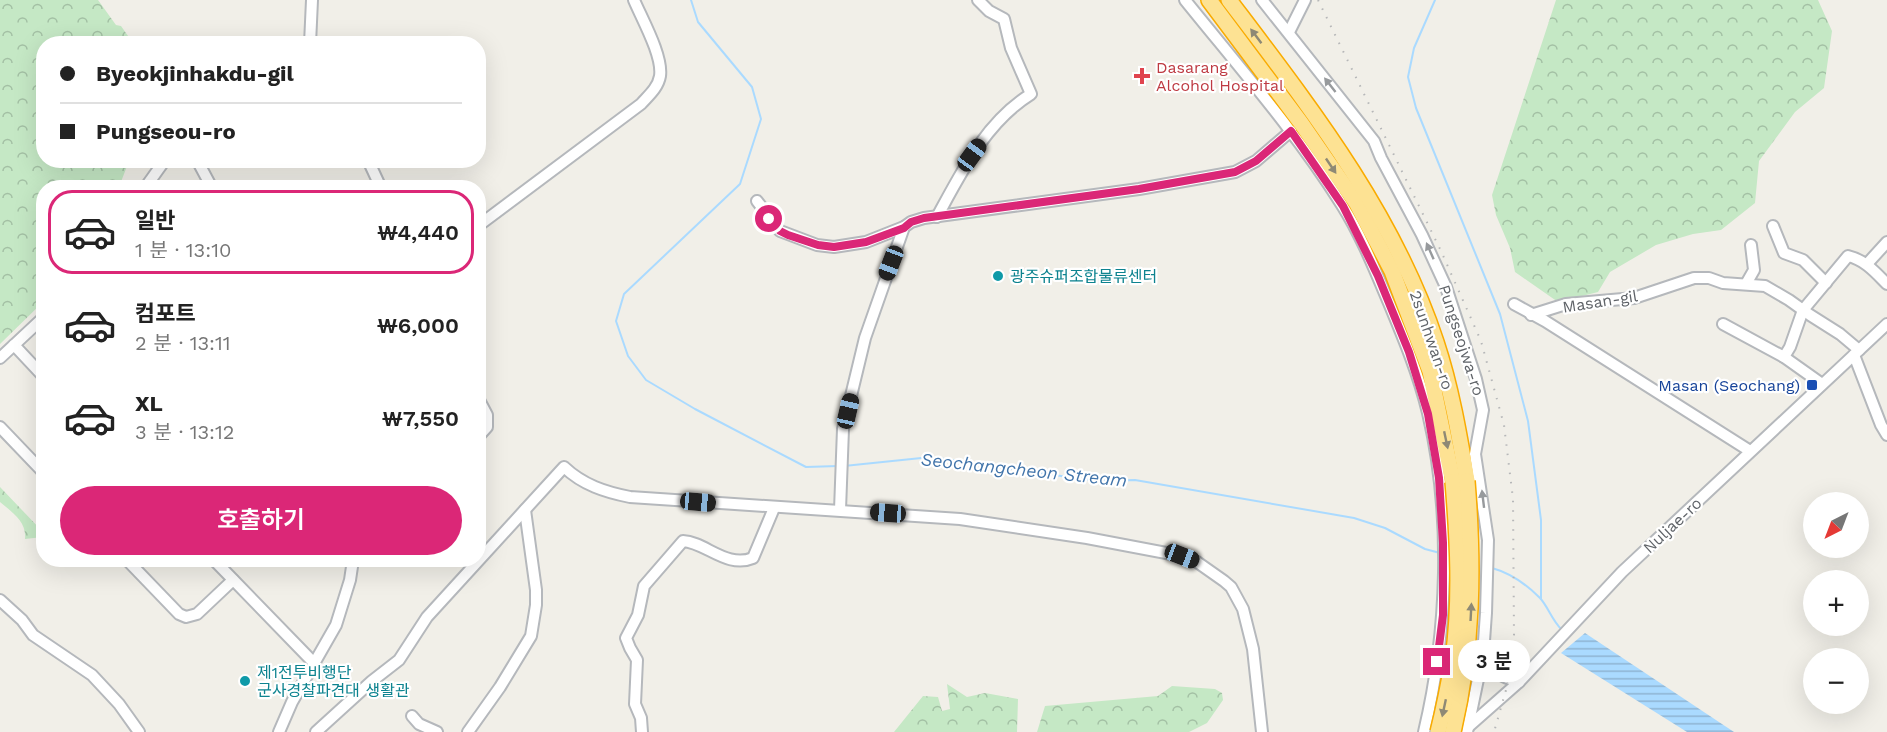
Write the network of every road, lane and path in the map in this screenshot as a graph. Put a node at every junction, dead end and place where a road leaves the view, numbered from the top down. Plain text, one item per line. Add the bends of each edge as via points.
1 (312, 0) edge
2 (634, 0) edge
3 (978, 0) edge
4 (1185, 0) edge
5 (1209, 0) edge
6 (1229, 0) edge
7 (1262, 0) edge
8 (1305, 0) edge
9 (1289, 32) junction
10 (310, 36) edge
11 (1291, 131) junction
12 (757, 201) dead end
13 (937, 217) junction
14 (486, 220) edge
15 (1773, 226) dead end
16 (904, 228) junction
17 (1887, 242) edge
18 (1751, 245) dead end
19 (1867, 264) junction
20 (1826, 283) junction
21 (1746, 284) junction
22 (1887, 284) edge
23 (1514, 304) dead end
24 (1803, 310) junction
25 (1531, 315) junction
26 (36, 324) edge
27 (1723, 324) dead end
28 (1887, 324) edge
29 (14, 345) junction
30 (1856, 353) junction
31 (1784, 357) junction
32 (0, 358) edge
33 (36, 368) edge
34 (1822, 384) junction
35 (486, 413) edge
36 (0, 427) edge
37 (486, 428) edge
38 (1887, 435) edge
39 (1750, 451) junction
40 (36, 465) edge
41 (1460, 481) junction
42 (774, 508) junction
43 (525, 510) junction
44 (840, 510) junction
45 (486, 553) edge
46 (134, 567) edge
47 (221, 567) edge
48 (352, 567) edge
49 (473, 567) edge
50 (233, 580) junction
51 (0, 600) edge
52 (1439, 647) junction
53 (1482, 655) junction
54 (313, 662) junction
55 (1479, 672) junction
56 (1519, 682) junction
57 (412, 716) dead end
58 (1463, 731) edge
59 (138, 732) edge
60 (279, 732) edge
61 (316, 732) edge
62 (437, 732) edge
63 (468, 732) edge
64 (642, 732) edge
65 (1262, 732) edge
66 (1426, 732) edge
67 (1438, 732) edge

1 - 10 street
2 - 14 street via 658,60 660,76 655,89 641,104
3 - 13 street via 1004,19 1011,48 1031,94 1014,104 983,139
4 - 11 street
5 -> 41 highway, 2sunhwan-ro via 1357,204 1392,271 1431,371
41 -> 6 highway, 2sunhwan-ro via 1454,404 1436,342 1404,261 1383,220 1311,109
7 - 9 street, Pungseojwa-ro
8 - 9 street
53 -> 9 street, Pungseojwa-ro via 1488,557 1475,454 1483,410 1476,379 1446,287 1374,141
11 - 13 street via 1256,161 1235,172
11 - 52 street via 1343,206 1378,276 1409,352 1428,414 1439,478 1443,543
12 - 16 street via 780,231 818,245 866,242
13 - 16 street via 911,222
15 - 20 street via 1784,253 1803,260
16 - 44 street via 865,338 843,429
17 - 19 street
18 - 21 street via 1754,270
19 - 20 street via 1848,256
19 - 22 street
20 - 24 street
21 - 24 street, Masan-gil via 1765,286
21 - 25 street, Masan-gil via 1694,278 1634,298 1566,304
23 - 25 street
24 - 30 street, Masan-gil via 1840,334
24 - 31 street
25 - 39 street
26 - 29 street
27 - 31 street
28 - 30 street, Nuljae-ro
29 - 32 street
29 - 33 street
30 - 34 street, Nuljae-ro
30 - 38 street
31 - 34 street
34 - 39 street, Nuljae-ro
35 - 37 street
36 - 40 street
39 - 56 street, Nuljae-ro via 1622,572
58 -> 41 highway, 2sunhwan-ro, bridge via 1461,696 1473,572
41 -> 67 highway, 2sunhwan-ro, bridge via 1453,658
42 - 43 street via 630,497 595,488 564,467
42 - 44 street
42 - 64 street via 753,558 744,561 683,541 644,586 638,615 626,638 637,660 635,704
43 - 45 street
43 - 63 street via 536,590 531,636
44 - 65 street via 1013,526 1164,552 1197,562 1231,587 1243,609 1253,649
46 - 50 street via 186,618 196,614
47 - 50 street
48 - 54 street via 336,625
49 - 61 street via 427,617 399,660
50 - 54 street
51 - 59 street via 33,635 92,675
52 - 55 street via 1441,666 1454,678 1468,683
52 - 66 street
53 - 55 street, Pungseojwa-ro
53 - 56 street via 1492,670
54 - 60 street
55 - 58 street, Pungseojwa-ro
56 - 58 street, Nuljae-ro
57 - 62 street

